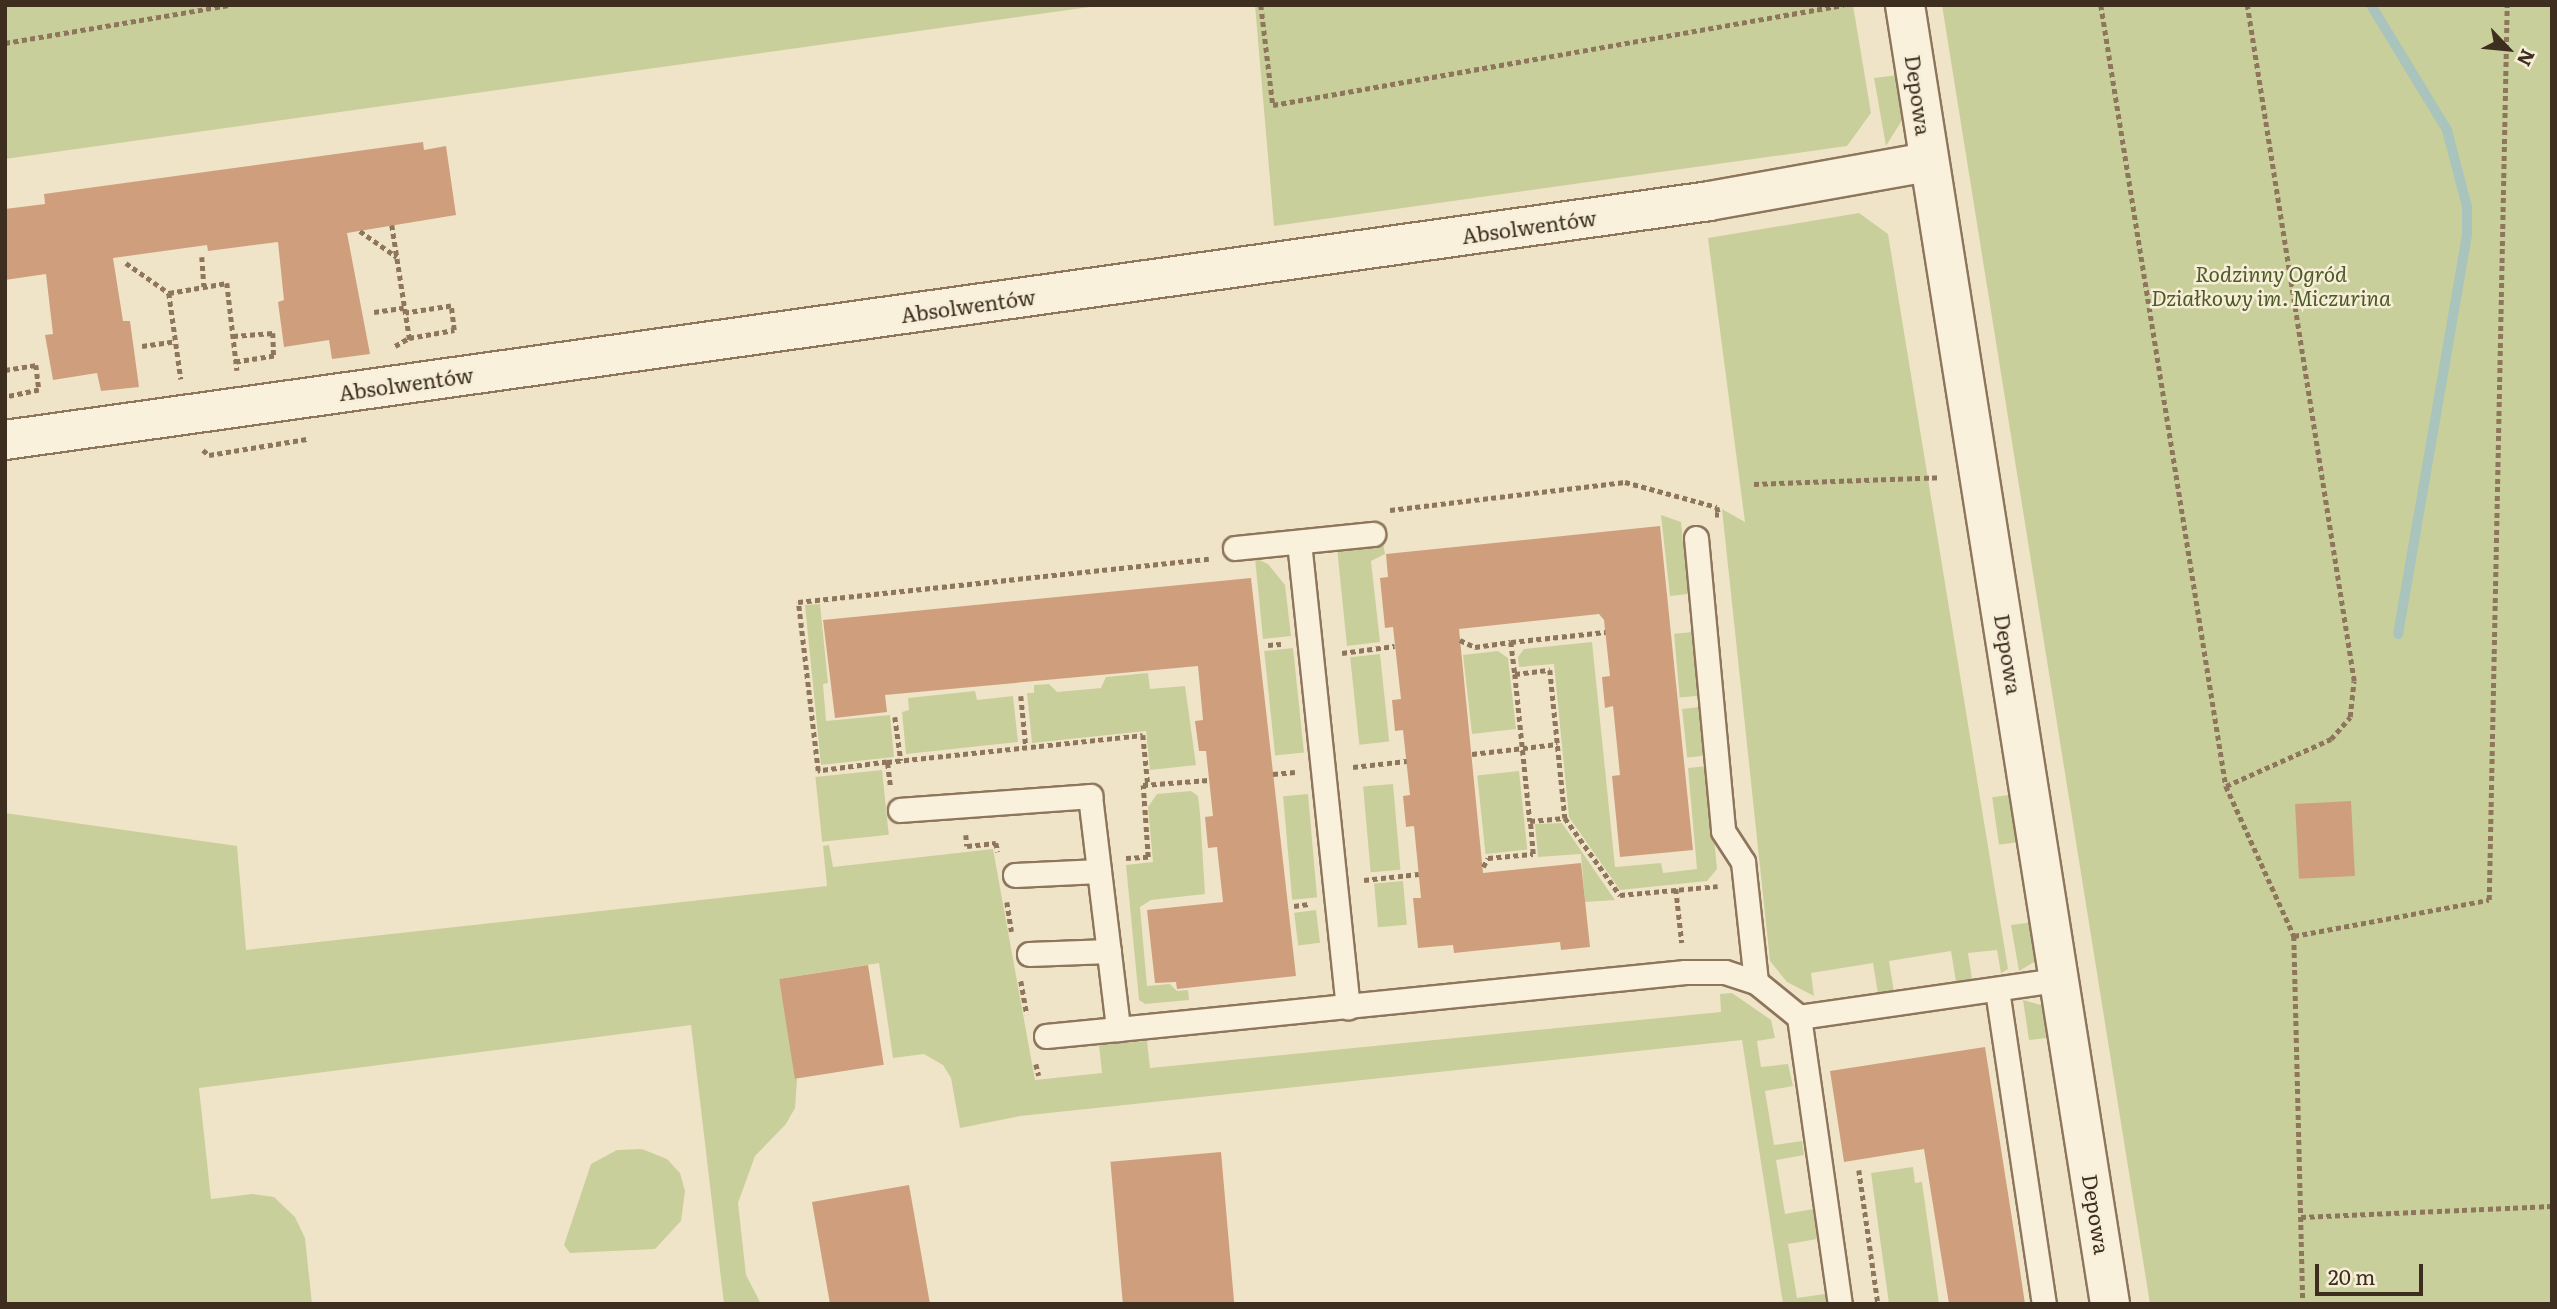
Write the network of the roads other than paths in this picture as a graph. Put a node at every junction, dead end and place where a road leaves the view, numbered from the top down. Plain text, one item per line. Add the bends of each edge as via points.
1 (1905, 5) edge
2 (1928, 162) junction
3 (5, 440) edge
4 (1373, 534) dead end
5 (1696, 538) dead end
6 (1299, 542) junction
7 (1225, 549) road end
8 (895, 804) road end
9 (1099, 871) junction
10 (1007, 876) road end
11 (1021, 948) road end
12 (1109, 951) junction
13 (2062, 979) junction
14 (1756, 982) junction
15 (1997, 990) junction
16 (1348, 1007) junction
17 (1799, 1017) junction
18 (1118, 1029) junction
19 (1037, 1038) road end
20 (1840, 1304) edge
21 (2044, 1304) edge
22 (2110, 1304) edge

1 - 2 street, Depowa
2 - 3 street, Absolwentów via 1709,201
2 - 13 street, Depowa
4 - 6 lane
5 - 14 lane via 1723,831 1743,862
6 - 7 lane
6 - 16 lane
8 - 9 lane via 1090,796
9 - 10 lane
9 - 12 lane
11 - 12 lane
12 - 18 lane
13 - 15 lane
13 - 22 street, Depowa
14 - 16 lane via 1725,972 1685,972
14 - 17 lane
15 - 17 lane
15 - 21 lane
16 - 18 lane
17 - 20 lane
18 - 19 lane

